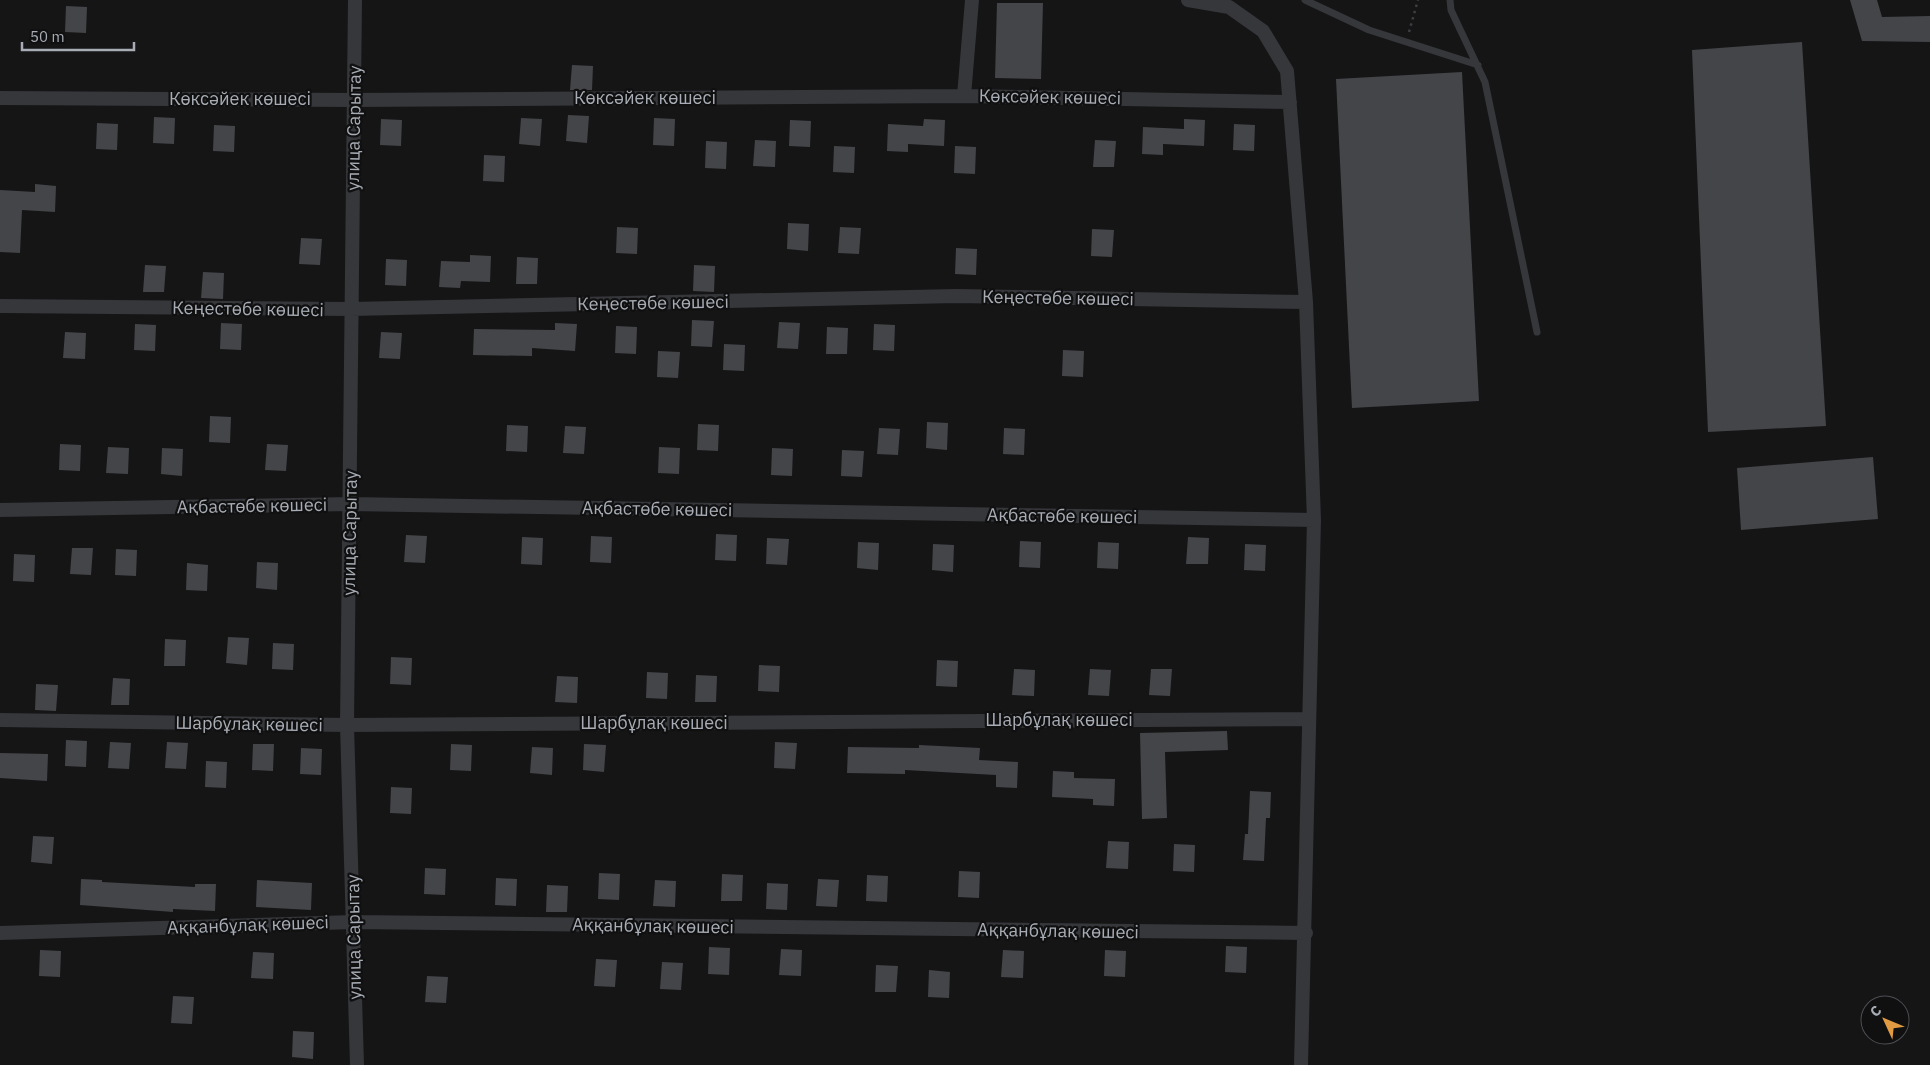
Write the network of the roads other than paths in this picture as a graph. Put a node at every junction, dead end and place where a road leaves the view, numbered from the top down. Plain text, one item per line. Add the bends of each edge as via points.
1 (355, 0) edge
2 (972, 0) edge
3 (1188, 0) edge
4 (1305, 0) edge
5 (1450, 0) edge
6 (1478, 65) junction
7 (964, 96) junction
8 (0, 98) edge
9 (354, 100) junction
10 (1290, 102) junction
11 (1306, 302) junction
12 (0, 306) edge
13 (350, 310) junction
14 (1537, 332) dead end
15 (350, 504) junction
16 (0, 510) edge
17 (1314, 520) junction
18 (1308, 719) junction
19 (0, 720) edge
20 (347, 725) junction
21 (354, 922) junction
22 (0, 933) edge
23 (1306, 934) junction
24 (357, 1065) edge
25 (1301, 1065) edge

1 - 9 street, улица Сарытау
2 - 7 street
3 - 10 street via 1229,7 1263,31 1287,72
4 - 6 lane via 1369,30
5 - 6 lane via 1451,10
6 - 14 lane via 1485,82
7 - 9 street, Көксәйек көшесі
7 - 10 street, Көксәйек көшесі
8 - 9 street, Көксәйек көшесі
9 - 13 street, улица Сарытау
10 - 11 street
11 - 13 street, Кеңестөбе көшесі via 956,296
11 - 17 street
12 - 13 street, Кеңестөбе көшесі
13 - 15 street, улица Сарытау
15 - 16 street, Ақбастөбе көшесі
15 - 17 street, Ақбастөбе көшесі
15 - 20 street, улица Сарытау
17 - 18 street
18 - 20 street, Шарбұлақ көшесі
18 - 23 street
19 - 20 street, Шарбұлақ көшесі
20 - 21 street, улица Сарытау
21 - 22 street, Аққанбұлақ көшесі
21 - 23 street, Аққанбұлақ көшесі
21 - 24 street, улица Сарытау
23 - 25 street

